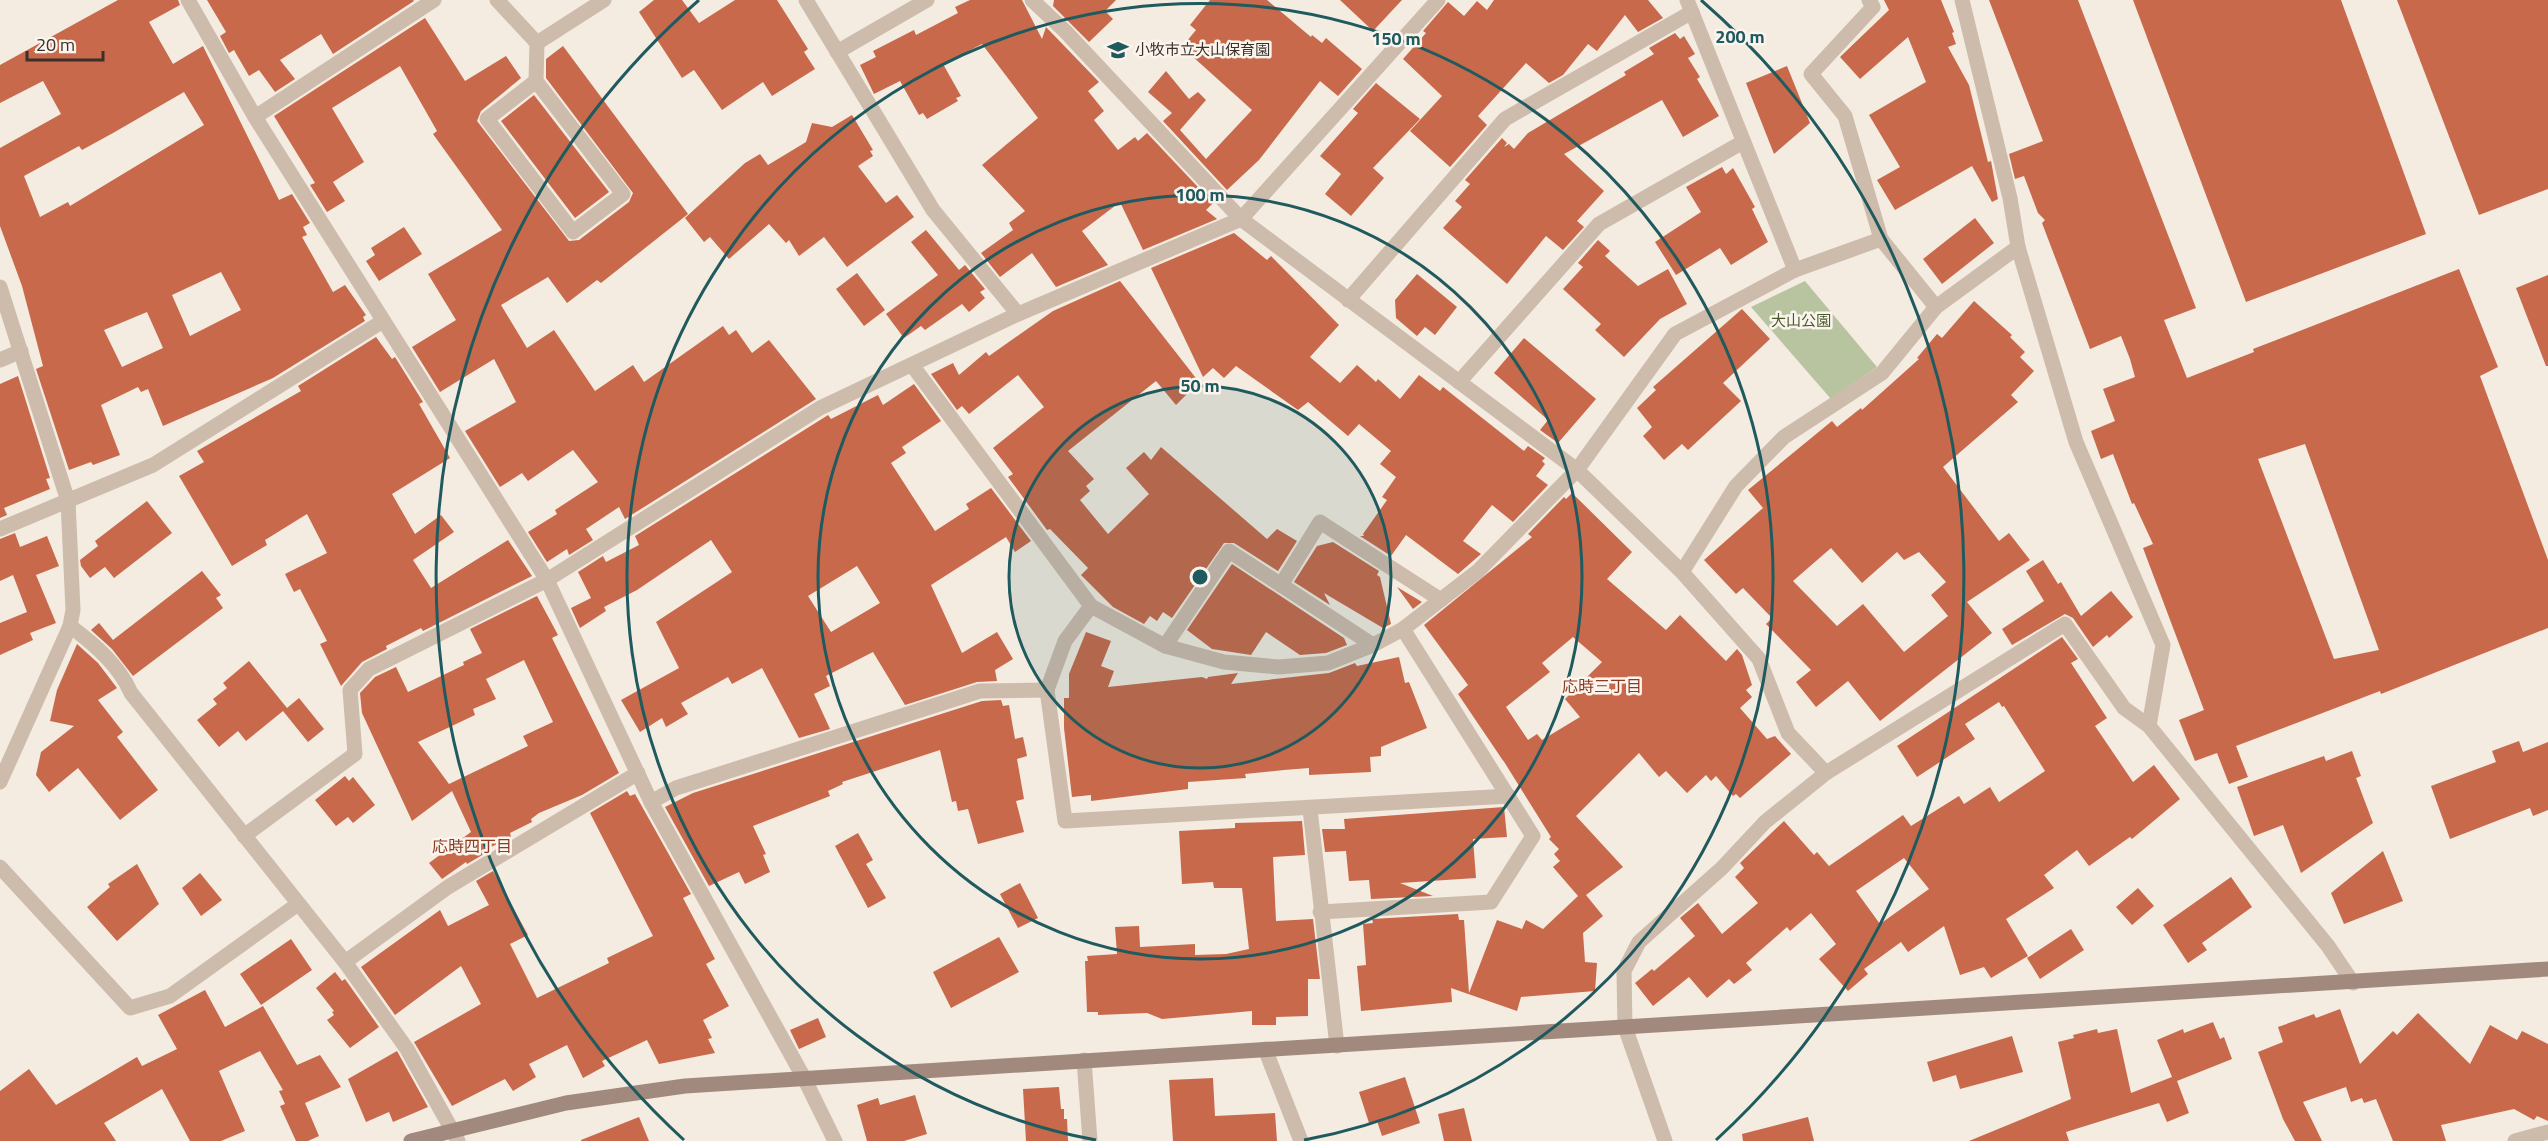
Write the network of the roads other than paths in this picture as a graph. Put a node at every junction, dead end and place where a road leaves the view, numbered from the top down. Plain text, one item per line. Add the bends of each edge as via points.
1 (188, 0) edge
2 (434, 0) edge
3 (497, 0) edge
4 (604, 0) edge
5 (806, 0) edge
6 (927, 0) edge
7 (1032, 0) edge
8 (1438, 0) edge
9 (1869, 0) edge
10 (1962, 0) edge
11 (1690, 6) edge
12 (537, 44) junction
13 (837, 52) junction
14 (537, 81) junction
15 (255, 117) junction
16 (1743, 142) junction
17 (1241, 219) junction
18 (1881, 239) junction
19 (2018, 247) junction
20 (1795, 270) junction
21 (0, 287) edge
22 (1348, 300) junction
23 (1936, 307) junction
24 (1018, 314) junction
25 (383, 321) junction
26 (21, 351) junction
27 (0, 360) edge
28 (912, 365) junction
29 (1460, 382) junction
30 (1577, 470) junction
31 (68, 501) junction
32 (0, 529) edge
33 (1682, 572) junction
34 (547, 580) junction
35 (1281, 585) junction
36 (1441, 600) junction
37 (1091, 606) junction
38 (70, 626) junction
39 (1403, 629) junction
40 (1373, 645) junction
41 (1165, 646) junction
42 (1047, 690) junction
43 (2150, 726) junction
44 (0, 751) edge
45 (8, 768) junction
46 (638, 773) junction
47 (1826, 773) junction
48 (0, 782) edge
49 (1509, 796) junction
50 (651, 802) junction
51 (1310, 809) junction
52 (244, 836) junction
53 (0, 867) edge
54 (298, 904) junction
55 (1320, 912) junction
56 (345, 962) junction
57 (2548, 969) edge
58 (2353, 983) junction
59 (1625, 1027) junction
60 (1337, 1046) junction
61 (1265, 1049) junction
62 (1084, 1060) junction
63 (804, 1078) junction
64 (2548, 1132) edge
65 (455, 1135) edge
66 (411, 1141) edge
67 (835, 1141) edge
68 (1090, 1141) edge
69 (1301, 1141) edge
70 (1665, 1141) edge
71 (2515, 1141) edge

1 - 15 street
2 - 15 street
3 - 12 street
4 - 12 street
5 - 13 street
6 - 13 street
7 - 17 street
8 - 17 street
9 - 18 street via 1873,7 1811,74 1845,116
10 - 19 street via 2010,198
11 - 16 street
11 - 22 street via 1505,119
12 - 14 street
13 - 24 street via 933,210
14 - 14 street via 487,119 573,232 622,194
15 - 25 street
16 - 20 street
16 - 29 street via 1599,224
17 - 22 street
17 - 24 street
18 - 20 street
18 - 23 street
19 - 23 street
19 - 43 street via 2076,442 2163,645
20 - 30 street via 1675,334
21 - 26 street
22 - 29 street
23 - 33 street via 1882,373 1784,437 1736,486
24 - 28 street
25 - 31 street via 153,465
25 - 34 street
26 - 27 street
26 - 31 street
28 - 34 street via 820,408
28 - 37 street
29 - 30 street
30 - 33 street
30 - 36 street via 1478,571
31 - 32 street
31 - 38 street via 73,610
33 - 47 street via 1759,659 1788,733
34 - 46 street
34 - 52 street via 369,669 350,690 355,754
35 - 36 street via 1320,522
35 - 40 street
35 - 41 street via 1229,552
36 - 39 street
37 - 41 street
37 - 42 street via 1065,640
38 - 45 street
38 - 52 street via 96,645
39 - 40 street
39 - 49 street
40 - 41 street via 1328,663 1279,667 1224,662
42 - 50 street via 980,691 676,788
42 - 51 street via 1065,821
43 - 47 street via 2124,708 2065,624
43 - 58 street via 2328,946
44 - 45 street
45 - 48 street
46 - 50 street
46 - 56 street via 448,886
47 - 59 street via 1765,822 1722,868 1639,942 1624,971
49 - 51 street
49 - 55 street via 1533,836 1491,902
50 - 63 street
51 - 55 street
52 - 54 street
53 - 54 street via 130,1008 170,996
54 - 56 street
55 - 60 street
56 - 65 street via 407,1049
57 - 58 street
58 - 59 street
59 - 60 street
59 - 70 street
60 - 61 street
61 - 62 street
61 - 69 street
62 - 63 street
62 - 68 street
63 - 65 street via 684,1086 576,1101
63 - 67 street
64 - 71 street
65 - 66 street

